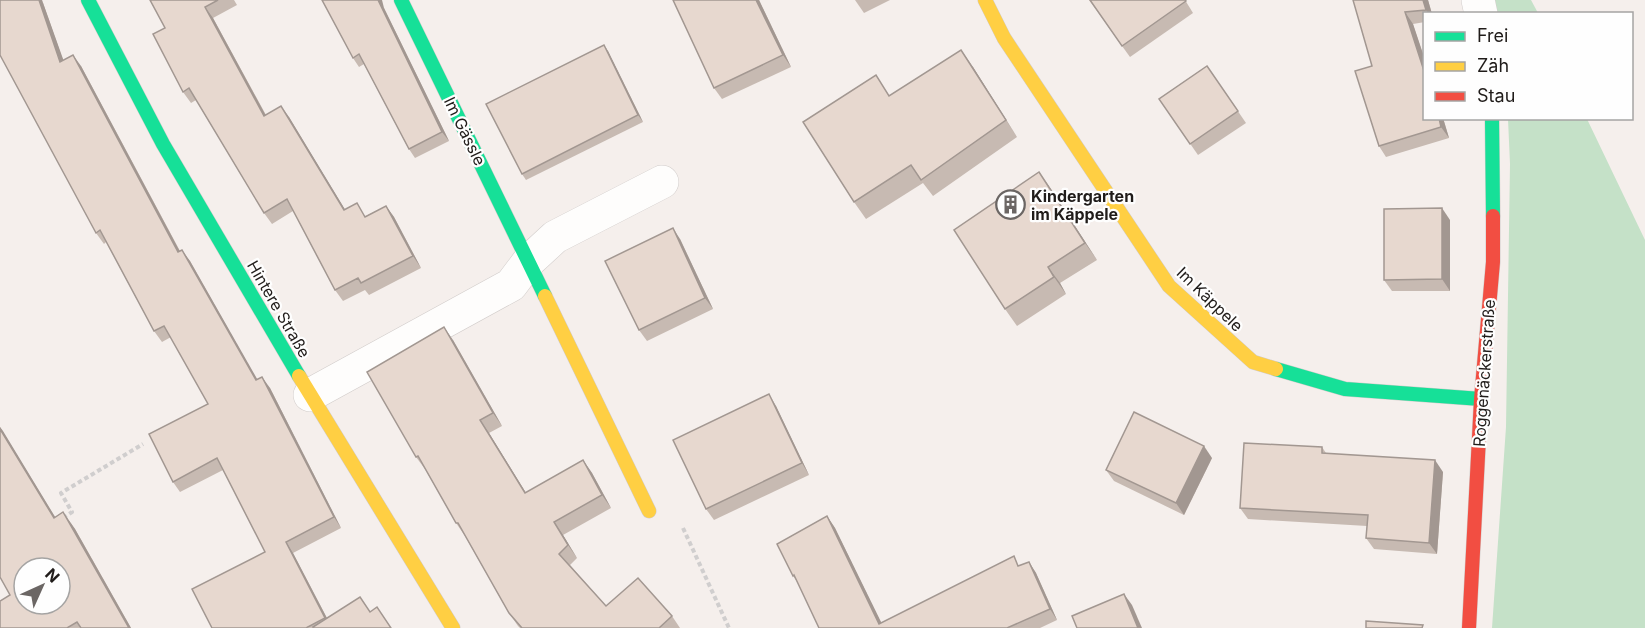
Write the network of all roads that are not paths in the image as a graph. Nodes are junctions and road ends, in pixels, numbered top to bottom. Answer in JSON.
{"nodes":[{"id":1,"x":88,"y":0,"type":"edge"},
{"id":2,"x":401,"y":0,"type":"edge"},
{"id":3,"x":985,"y":0,"type":"edge"},
{"id":4,"x":1492,"y":120,"type":"edge"},
{"id":5,"x":662,"y":182,"type":"dead end"},
{"id":6,"x":529,"y":261,"type":"junction"},
{"id":7,"x":310,"y":395,"type":"junction"},
{"id":8,"x":1481,"y":399,"type":"junction"},
{"id":9,"x":649,"y":511,"type":"road end"},
{"id":10,"x":453,"y":628,"type":"edge"},
{"id":11,"x":1469,"y":628,"type":"edge"}],
"edges":[{"from":1,"to":7,"type":"street","name":"Hintere Straße"},
{"from":2,"to":6,"type":"street","name":"Im Gässle"},
{"from":3,"to":8,"type":"street","name":"Im Käppele"},
{"from":4,"to":8,"type":"street","name":"Roggenäckerstraße"},
{"from":5,"to":6,"type":"street"},
{"from":6,"to":7,"type":"street"},
{"from":6,"to":9,"type":"street","name":"Im Gässle"},
{"from":7,"to":10,"type":"street","name":"Hintere Straße"},
{"from":8,"to":11,"type":"street","name":"Roggenäckerstraße"}]}
